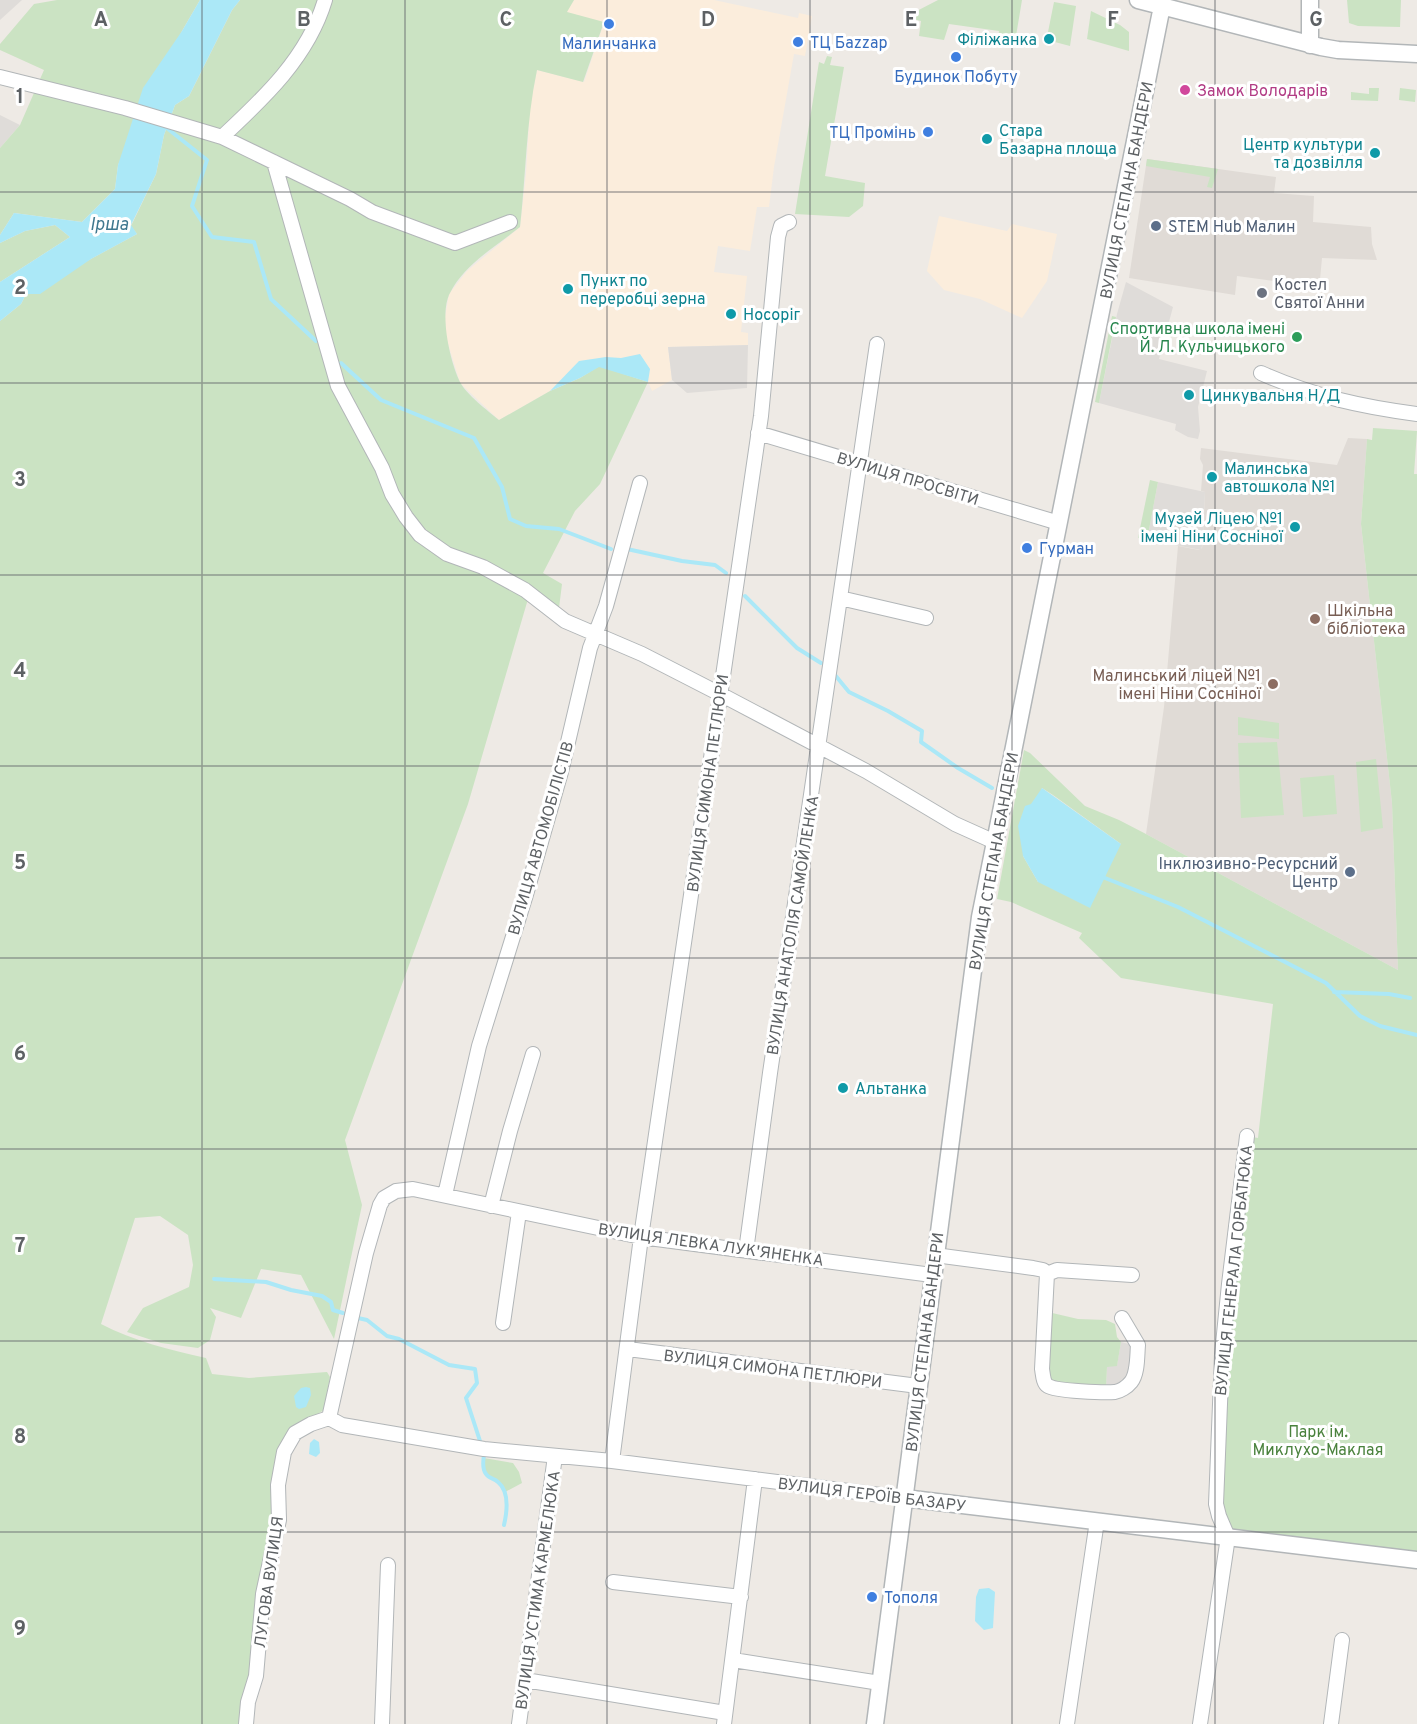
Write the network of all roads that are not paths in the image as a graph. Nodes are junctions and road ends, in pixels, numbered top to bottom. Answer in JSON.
{"nodes":[{"id":1,"x":326,"y":0,"type":"edge"},
{"id":2,"x":1138,"y":0,"type":"edge"},
{"id":3,"x":1310,"y":0,"type":"edge"},
{"id":4,"x":1162,"y":6,"type":"junction"},
{"id":5,"x":1197,"y":7,"type":"edge"},
{"id":6,"x":1310,"y":45,"type":"junction"},
{"id":7,"x":1417,"y":54,"type":"edge"},
{"id":8,"x":0,"y":77,"type":"edge"},
{"id":9,"x":222,"y":137,"type":"junction"},
{"id":10,"x":274,"y":162,"type":"junction"},
{"id":11,"x":510,"y":222,"type":"dead end"},
{"id":12,"x":789,"y":222,"type":"dead end"},
{"id":13,"x":877,"y":344,"type":"dead end"},
{"id":14,"x":1261,"y":373,"type":"dead end"},
{"id":15,"x":1417,"y":414,"type":"edge"},
{"id":16,"x":758,"y":433,"type":"junction"},
{"id":17,"x":859,"y":464,"type":"junction"},
{"id":18,"x":640,"y":483,"type":"dead end"},
{"id":19,"x":1059,"y":523,"type":"junction"},
{"id":20,"x":840,"y":598,"type":"junction"},
{"id":21,"x":926,"y":618,"type":"dead end"},
{"id":22,"x":596,"y":634,"type":"junction"},
{"id":23,"x":720,"y":694,"type":"junction"},
{"id":24,"x":819,"y":748,"type":"junction"},
{"id":25,"x":995,"y":842,"type":"junction"},
{"id":26,"x":533,"y":1054,"type":"dead end"},
{"id":27,"x":1247,"y":1136,"type":"dead end"},
{"id":28,"x":445,"y":1195,"type":"junction"},
{"id":29,"x":491,"y":1206,"type":"junction"},
{"id":30,"x":519,"y":1212,"type":"junction"},
{"id":31,"x":641,"y":1237,"type":"junction"},
{"id":32,"x":746,"y":1251,"type":"junction"},
{"id":33,"x":935,"y":1255,"type":"junction"},
{"id":34,"x":1047,"y":1274,"type":"junction"},
{"id":35,"x":932,"y":1275,"type":"junction"},
{"id":36,"x":1132,"y":1275,"type":"dead end"},
{"id":37,"x":1122,"y":1318,"type":"dead end"},
{"id":38,"x":503,"y":1323,"type":"dead end"},
{"id":39,"x":628,"y":1349,"type":"junction"},
{"id":40,"x":918,"y":1386,"type":"junction"},
{"id":41,"x":329,"y":1418,"type":"junction"},
{"id":42,"x":555,"y":1456,"type":"junction"},
{"id":43,"x":612,"y":1461,"type":"junction"},
{"id":44,"x":755,"y":1479,"type":"junction"},
{"id":45,"x":904,"y":1498,"type":"junction"},
{"id":46,"x":1097,"y":1521,"type":"junction"},
{"id":47,"x":1228,"y":1537,"type":"junction"},
{"id":48,"x":1417,"y":1560,"type":"edge"},
{"id":49,"x":388,"y":1565,"type":"dead end"},
{"id":50,"x":613,"y":1582,"type":"dead end"},
{"id":51,"x":741,"y":1597,"type":"junction"},
{"id":52,"x":1342,"y":1640,"type":"dead end"},
{"id":53,"x":733,"y":1660,"type":"junction"},
{"id":54,"x":525,"y":1680,"type":"junction"},
{"id":55,"x":880,"y":1683,"type":"junction"},
{"id":56,"x":724,"y":1719,"type":"edge"},
{"id":57,"x":246,"y":1724,"type":"edge"},
{"id":58,"x":382,"y":1724,"type":"edge"},
{"id":59,"x":519,"y":1724,"type":"edge"},
{"id":60,"x":875,"y":1724,"type":"edge"},
{"id":61,"x":1066,"y":1724,"type":"edge"},
{"id":62,"x":1200,"y":1724,"type":"edge"},
{"id":63,"x":1331,"y":1724,"type":"edge"}],
"edges":[{"from":1,"to":9,"type":"street"},
{"from":2,"to":4,"type":"street"},
{"from":3,"to":6,"type":"street"},
{"from":4,"to":5,"type":"street"},
{"from":4,"to":19,"type":"street","name":"ВУЛИЦЯ СТЕПАНА БАНДЕРИ"},
{"from":5,"to":6,"type":"street"},
{"from":6,"to":7,"type":"street"},
{"from":8,"to":9,"type":"street"},
{"from":9,"to":10,"type":"street"},
{"from":10,"to":11,"type":"street"},
{"from":10,"to":22,"type":"street"},
{"from":12,"to":16,"type":"street","name":"ВУЛИЦЯ СИМОНА ПЕТЛЮРИ"},
{"from":13,"to":17,"type":"street","name":"ВУЛИЦЯ АНАТОЛІЯ САМОЙЛЕНКА"},
{"from":14,"to":15,"type":"street"},
{"from":16,"to":17,"type":"street","name":"ВУЛИЦЯ ПРОСВІТИ"},
{"from":16,"to":23,"type":"street","name":"ВУЛИЦЯ СИМОНА ПЕТЛЮРИ"},
{"from":17,"to":19,"type":"street","name":"ВУЛИЦЯ ПРОСВІТИ"},
{"from":17,"to":20,"type":"street","name":"ВУЛИЦЯ АНАТОЛІЯ САМОЙЛЕНКА"},
{"from":18,"to":22,"type":"street","name":"ВУЛИЦЯ АВТОМОБІЛІСТІВ"},
{"from":19,"to":25,"type":"street","name":"ВУЛИЦЯ СТЕПАНА БАНДЕРИ"},
{"from":20,"to":21,"type":"street"},
{"from":20,"to":24,"type":"street","name":"ВУЛИЦЯ АНАТОЛІЯ САМОЙЛЕНКА"},
{"from":22,"to":23,"type":"street"},
{"from":22,"to":28,"type":"street","name":"ВУЛИЦЯ АВТОМОБІЛІСТІВ"},
{"from":23,"to":24,"type":"street"},
{"from":23,"to":31,"type":"street","name":"ВУЛИЦЯ СИМОНА ПЕТЛЮРИ"},
{"from":24,"to":25,"type":"street"},
{"from":24,"to":32,"type":"street","name":"ВУЛИЦЯ АНАТОЛІЯ САМОЙЛЕНКА"},
{"from":25,"to":33,"type":"street","name":"ВУЛИЦЯ СТЕПАНА БАНДЕРИ"},
{"from":26,"to":29,"type":"street"},
{"from":27,"to":47,"type":"street","name":"ВУЛИЦЯ ГЕНЕРАЛА ГОРБАТЮКА"},
{"from":28,"to":29,"type":"street","name":"ВУЛИЦЯ ЛЕВКА ЛУК'ЯНЕНКА"},
{"from":28,"to":41,"type":"street","name":"ВУЛИЦЯ ЛЕВКА ЛУК'ЯНЕНКА"},
{"from":29,"to":30,"type":"street","name":"ВУЛИЦЯ ЛЕВКА ЛУК'ЯНЕНКА"},
{"from":30,"to":31,"type":"street","name":"ВУЛИЦЯ ЛЕВКА ЛУК'ЯНЕНКА"},
{"from":30,"to":38,"type":"street"},
{"from":31,"to":32,"type":"street","name":"ВУЛИЦЯ ЛЕВКА ЛУК'ЯНЕНКА"},
{"from":31,"to":39,"type":"street","name":"ВУЛИЦЯ СИМОНА ПЕТЛЮРИ"},
{"from":32,"to":35,"type":"street","name":"ВУЛИЦЯ ЛЕВКА ЛУК'ЯНЕНКА"},
{"from":33,"to":34,"type":"street"},
{"from":33,"to":35,"type":"street","name":"ВУЛИЦЯ СТЕПАНА БАНДЕРИ"},
{"from":34,"to":36,"type":"street"},
{"from":34,"to":37,"type":"street"},
{"from":35,"to":40,"type":"street","name":"ВУЛИЦЯ СТЕПАНА БАНДЕРИ"},
{"from":39,"to":40,"type":"street","name":"ВУЛИЦЯ СИМОНА ПЕТЛЮРИ"},
{"from":39,"to":43,"type":"street","name":"ВУЛИЦЯ СИМОНА ПЕТЛЮРИ"},
{"from":40,"to":45,"type":"street","name":"ВУЛИЦЯ СТЕПАНА БАНДЕРИ"},
{"from":41,"to":42,"type":"street","name":"ВУЛИЦЯ ГЕРОЇВ БАЗАРУ"},
{"from":41,"to":57,"type":"street","name":"ЛУГОВА ВУЛИЦЯ"},
{"from":42,"to":43,"type":"street","name":"ВУЛИЦЯ ГЕРОЇВ БАЗАРУ"},
{"from":42,"to":54,"type":"street","name":"ВУЛИЦЯ УСТИМА КАРМЕЛЮКА"},
{"from":43,"to":44,"type":"street","name":"ВУЛИЦЯ ГЕРОЇВ БАЗАРУ"},
{"from":44,"to":45,"type":"street","name":"ВУЛИЦЯ ГЕРОЇВ БАЗАРУ"},
{"from":44,"to":51,"type":"street"},
{"from":45,"to":46,"type":"street","name":"ВУЛИЦЯ ГЕРОЇВ БАЗАРУ"},
{"from":45,"to":55,"type":"street","name":"ВУЛИЦЯ СТЕПАНА БАНДЕРИ"},
{"from":46,"to":47,"type":"street","name":"ВУЛИЦЯ ГЕРОЇВ БАЗАРУ"},
{"from":46,"to":61,"type":"street"},
{"from":47,"to":48,"type":"street","name":"ВУЛИЦЯ ГЕРОЇВ БАЗАРУ"},
{"from":47,"to":62,"type":"street","name":"ВУЛИЦЯ ГЕНЕРАЛА ГОРБАТЮКА"},
{"from":49,"to":58,"type":"street"},
{"from":50,"to":51,"type":"street"},
{"from":51,"to":53,"type":"street"},
{"from":52,"to":63,"type":"street"},
{"from":53,"to":55,"type":"street"},
{"from":53,"to":56,"type":"street"},
{"from":54,"to":56,"type":"street"},
{"from":54,"to":59,"type":"street","name":"ВУЛИЦЯ УСТИМА КАРМЕЛЮКА"},
{"from":55,"to":60,"type":"street","name":"ВУЛИЦЯ СТЕПАНА БАНДЕРИ"}]}
